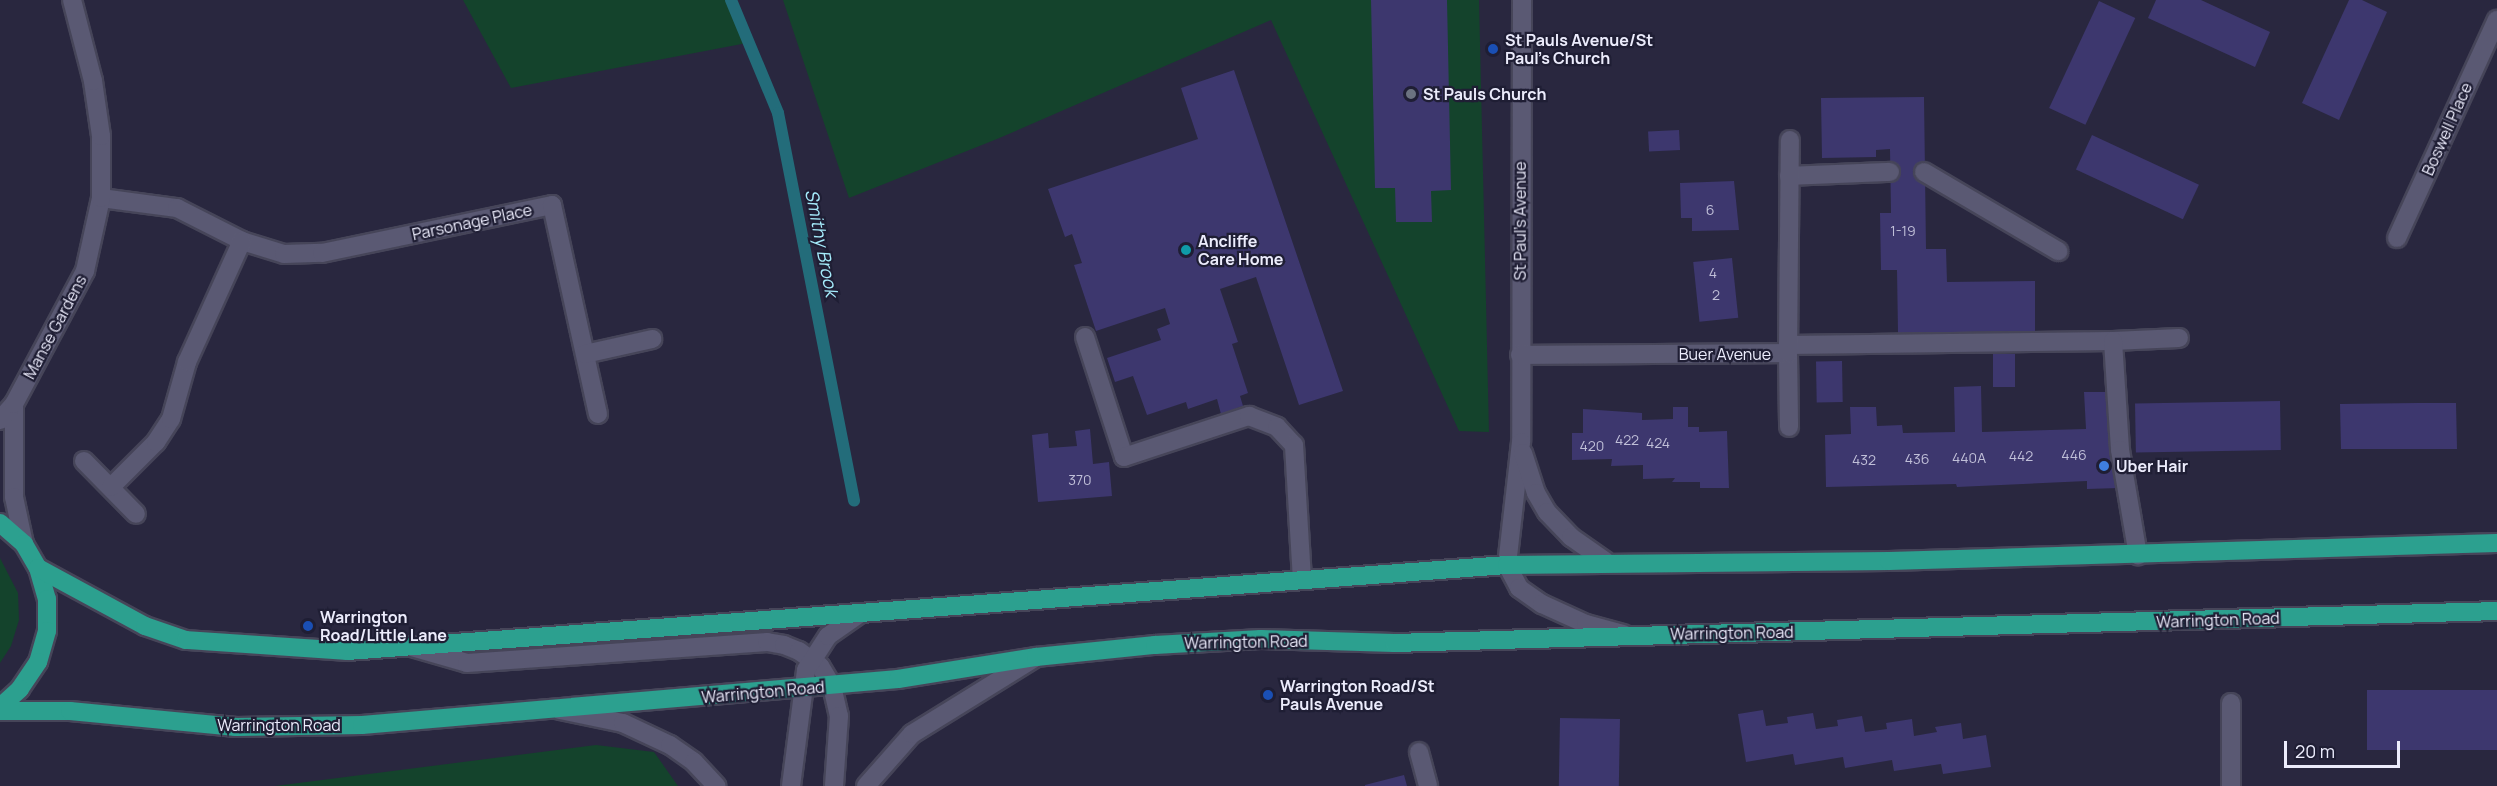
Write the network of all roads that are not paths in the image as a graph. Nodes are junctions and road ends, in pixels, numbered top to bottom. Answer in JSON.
{"nodes":[{"id":1,"x":72,"y":0,"type":"edge"},
{"id":2,"x":1522,"y":0,"type":"edge"},
{"id":3,"x":2497,"y":20,"type":"edge"},
{"id":4,"x":1790,"y":140,"type":"dead end"},
{"id":5,"x":1890,"y":172,"type":"dead end"},
{"id":6,"x":1924,"y":172,"type":"dead end"},
{"id":7,"x":1789,"y":176,"type":"junction"},
{"id":8,"x":101,"y":198,"type":"junction"},
{"id":9,"x":2397,"y":238,"type":"dead end"},
{"id":10,"x":242,"y":241,"type":"junction"},
{"id":11,"x":2058,"y":251,"type":"dead end"},
{"id":12,"x":1084,"y":338,"type":"dead end"},
{"id":13,"x":2180,"y":338,"type":"dead end"},
{"id":14,"x":652,"y":339,"type":"dead end"},
{"id":15,"x":2113,"y":340,"type":"junction"},
{"id":16,"x":1788,"y":349,"type":"junction"},
{"id":17,"x":585,"y":354,"type":"junction"},
{"id":18,"x":1520,"y":355,"type":"junction"},
{"id":19,"x":14,"y":404,"type":"junction"},
{"id":20,"x":598,"y":414,"type":"dead end"},
{"id":21,"x":0,"y":420,"type":"edge"},
{"id":22,"x":1789,"y":427,"type":"dead end"},
{"id":23,"x":1521,"y":442,"type":"junction"},
{"id":24,"x":84,"y":461,"type":"dead end"},
{"id":25,"x":111,"y":488,"type":"junction"},
{"id":26,"x":136,"y":514,"type":"dead end"},
{"id":27,"x":0,"y":523,"type":"edge"},
{"id":28,"x":2497,"y":543,"type":"edge"},
{"id":29,"x":24,"y":544,"type":"junction"},
{"id":30,"x":2138,"y":555,"type":"junction"},
{"id":31,"x":1605,"y":561,"type":"junction"},
{"id":32,"x":1507,"y":565,"type":"junction"},
{"id":33,"x":38,"y":568,"type":"junction"},
{"id":34,"x":1302,"y":579,"type":"junction"},
{"id":35,"x":2497,"y":611,"type":"edge"},
{"id":36,"x":859,"y":614,"type":"junction"},
{"id":37,"x":1629,"y":635,"type":"junction"},
{"id":38,"x":410,"y":646,"type":"junction"},
{"id":39,"x":1036,"y":657,"type":"junction"},
{"id":40,"x":812,"y":659,"type":"junction"},
{"id":41,"x":832,"y":686,"type":"junction"},
{"id":42,"x":801,"y":688,"type":"junction"},
{"id":43,"x":2231,"y":703,"type":"dead end"},
{"id":44,"x":0,"y":709,"type":"edge"},
{"id":45,"x":559,"y":710,"type":"junction"},
{"id":46,"x":1419,"y":752,"type":"dead end"},
{"id":47,"x":716,"y":786,"type":"edge"},
{"id":48,"x":791,"y":786,"type":"edge"},
{"id":49,"x":834,"y":786,"type":"edge"},
{"id":50,"x":866,"y":786,"type":"edge"},
{"id":51,"x":1428,"y":786,"type":"edge"},
{"id":52,"x":2231,"y":786,"type":"edge"}],
"edges":[{"from":1,"to":8,"type":"street","name":"Manse Gardens"},
{"from":2,"to":18,"type":"street","name":"St Paul's Avenue"},
{"from":3,"to":9,"type":"street","name":"Boswell Place"},
{"from":4,"to":7,"type":"street","name":"Buer Avenue"},
{"from":5,"to":7,"type":"street"},
{"from":6,"to":11,"type":"street"},
{"from":7,"to":16,"type":"street","name":"Buer Avenue"},
{"from":8,"to":10,"type":"street","name":"Parsonage Place"},
{"from":8,"to":19,"type":"street","name":"Manse Gardens"},
{"from":10,"to":17,"type":"street","name":"Parsonage Place"},
{"from":10,"to":25,"type":"street"},
{"from":12,"to":34,"type":"street"},
{"from":13,"to":15,"type":"street"},
{"from":14,"to":17,"type":"street"},
{"from":15,"to":16,"type":"street"},
{"from":15,"to":30,"type":"street"},
{"from":16,"to":18,"type":"street","name":"Buer Avenue"},
{"from":16,"to":22,"type":"street"},
{"from":17,"to":20,"type":"street","name":"Parsonage Place"},
{"from":18,"to":23,"type":"street","name":"St Paul's Avenue"},
{"from":19,"to":21,"type":"street","name":"Manse Gardens"},
{"from":19,"to":29,"type":"street","name":"Manse Gardens"},
{"from":23,"to":31,"type":"street","name":"St Paul's Avenue"},
{"from":23,"to":32,"type":"street","name":"St Paul's Avenue"},
{"from":24,"to":25,"type":"street"},
{"from":25,"to":26,"type":"street"},
{"from":27,"to":29,"type":"highway"},
{"from":28,"to":30,"type":"highway"},
{"from":29,"to":33,"type":"highway"},
{"from":30,"to":31,"type":"highway"},
{"from":31,"to":32,"type":"highway"},
{"from":32,"to":34,"type":"highway"},
{"from":32,"to":37,"type":"street"},
{"from":33,"to":38,"type":"highway"},
{"from":33,"to":44,"type":"highway"},
{"from":34,"to":36,"type":"highway"},
{"from":35,"to":37,"type":"highway","name":"Warrington Road"},
{"from":36,"to":38,"type":"highway"},
{"from":36,"to":40,"type":"street"},
{"from":37,"to":39,"type":"highway","name":"Warrington Road"},
{"from":38,"to":40,"type":"street"},
{"from":39,"to":41,"type":"highway","name":"Warrington Road"},
{"from":39,"to":50,"type":"street"},
{"from":40,"to":41,"type":"street"},
{"from":40,"to":42,"type":"street"},
{"from":41,"to":42,"type":"highway","name":"Warrington Road"},
{"from":41,"to":49,"type":"street"},
{"from":42,"to":45,"type":"highway","name":"Warrington Road"},
{"from":42,"to":48,"type":"street"},
{"from":43,"to":52,"type":"street"},
{"from":44,"to":45,"type":"highway","name":"Warrington Road"},
{"from":45,"to":47,"type":"street"},
{"from":46,"to":51,"type":"street"}]}
